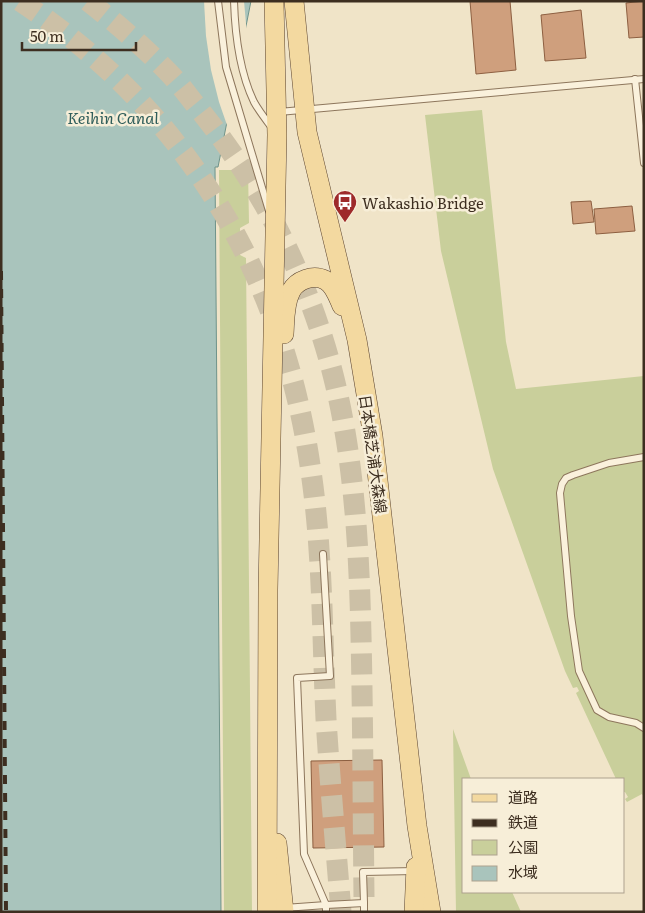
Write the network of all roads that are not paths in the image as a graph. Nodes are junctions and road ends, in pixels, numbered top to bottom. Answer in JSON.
{"nodes":[{"id":1,"x":218,"y":1,"type":"edge"},
{"id":2,"x":234,"y":1,"type":"edge"},
{"id":3,"x":294,"y":4,"type":"edge"},
{"id":4,"x":274,"y":5,"type":"edge"},
{"id":5,"x":635,"y":79,"type":"junction"},
{"id":6,"x":644,"y":79,"type":"edge"},
{"id":7,"x":305,"y":110,"type":"junction"},
{"id":8,"x":276,"y":112,"type":"junction"},
{"id":9,"x":277,"y":135,"type":"junction"},
{"id":10,"x":644,"y":163,"type":"edge"},
{"id":11,"x":275,"y":234,"type":"junction"},
{"id":12,"x":357,"y":340,"type":"junction"},
{"id":13,"x":270,"y":455,"type":"junction"},
{"id":14,"x":644,"y":457,"type":"edge"},
{"id":15,"x":323,"y":554,"type":"dead end"},
{"id":16,"x":644,"y":728,"type":"edge"},
{"id":17,"x":417,"y":826,"type":"junction"},
{"id":18,"x":416,"y":871,"type":"junction"},
{"id":19,"x":364,"y":903,"type":"junction"},
{"id":20,"x":326,"y":908,"type":"edge"},
{"id":21,"x":278,"y":910,"type":"edge"},
{"id":22,"x":364,"y":912,"type":"edge"},
{"id":23,"x":414,"y":912,"type":"edge"},
{"id":24,"x":431,"y":912,"type":"edge"}],
"edges":[{"from":1,"to":11,"type":"lane"},
{"from":2,"to":9,"type":"lane"},
{"from":3,"to":7,"type":"main road","name":"日本橋芝浦大森線"},
{"from":4,"to":8,"type":"main road"},
{"from":5,"to":6,"type":"lane"},
{"from":5,"to":7,"type":"lane"},
{"from":5,"to":10,"type":"lane"},
{"from":7,"to":8,"type":"lane"},
{"from":7,"to":12,"type":"main road","name":"日本橋芝浦大森線"},
{"from":8,"to":9,"type":"main road"},
{"from":9,"to":11,"type":"main road"},
{"from":11,"to":13,"type":"main road"},
{"from":12,"to":13,"type":"main road"},
{"from":12,"to":17,"type":"main road","name":"日本橋芝浦大森線"},
{"from":13,"to":21,"type":"main road"},
{"from":14,"to":16,"type":"lane"},
{"from":15,"to":20,"type":"lane"},
{"from":17,"to":18,"type":"main road"},
{"from":17,"to":24,"type":"main road","name":"日本橋芝浦大森線"},
{"from":18,"to":19,"type":"lane"},
{"from":18,"to":23,"type":"main road"},
{"from":19,"to":20,"type":"lane"},
{"from":19,"to":22,"type":"lane"},
{"from":20,"to":21,"type":"lane"}]}
